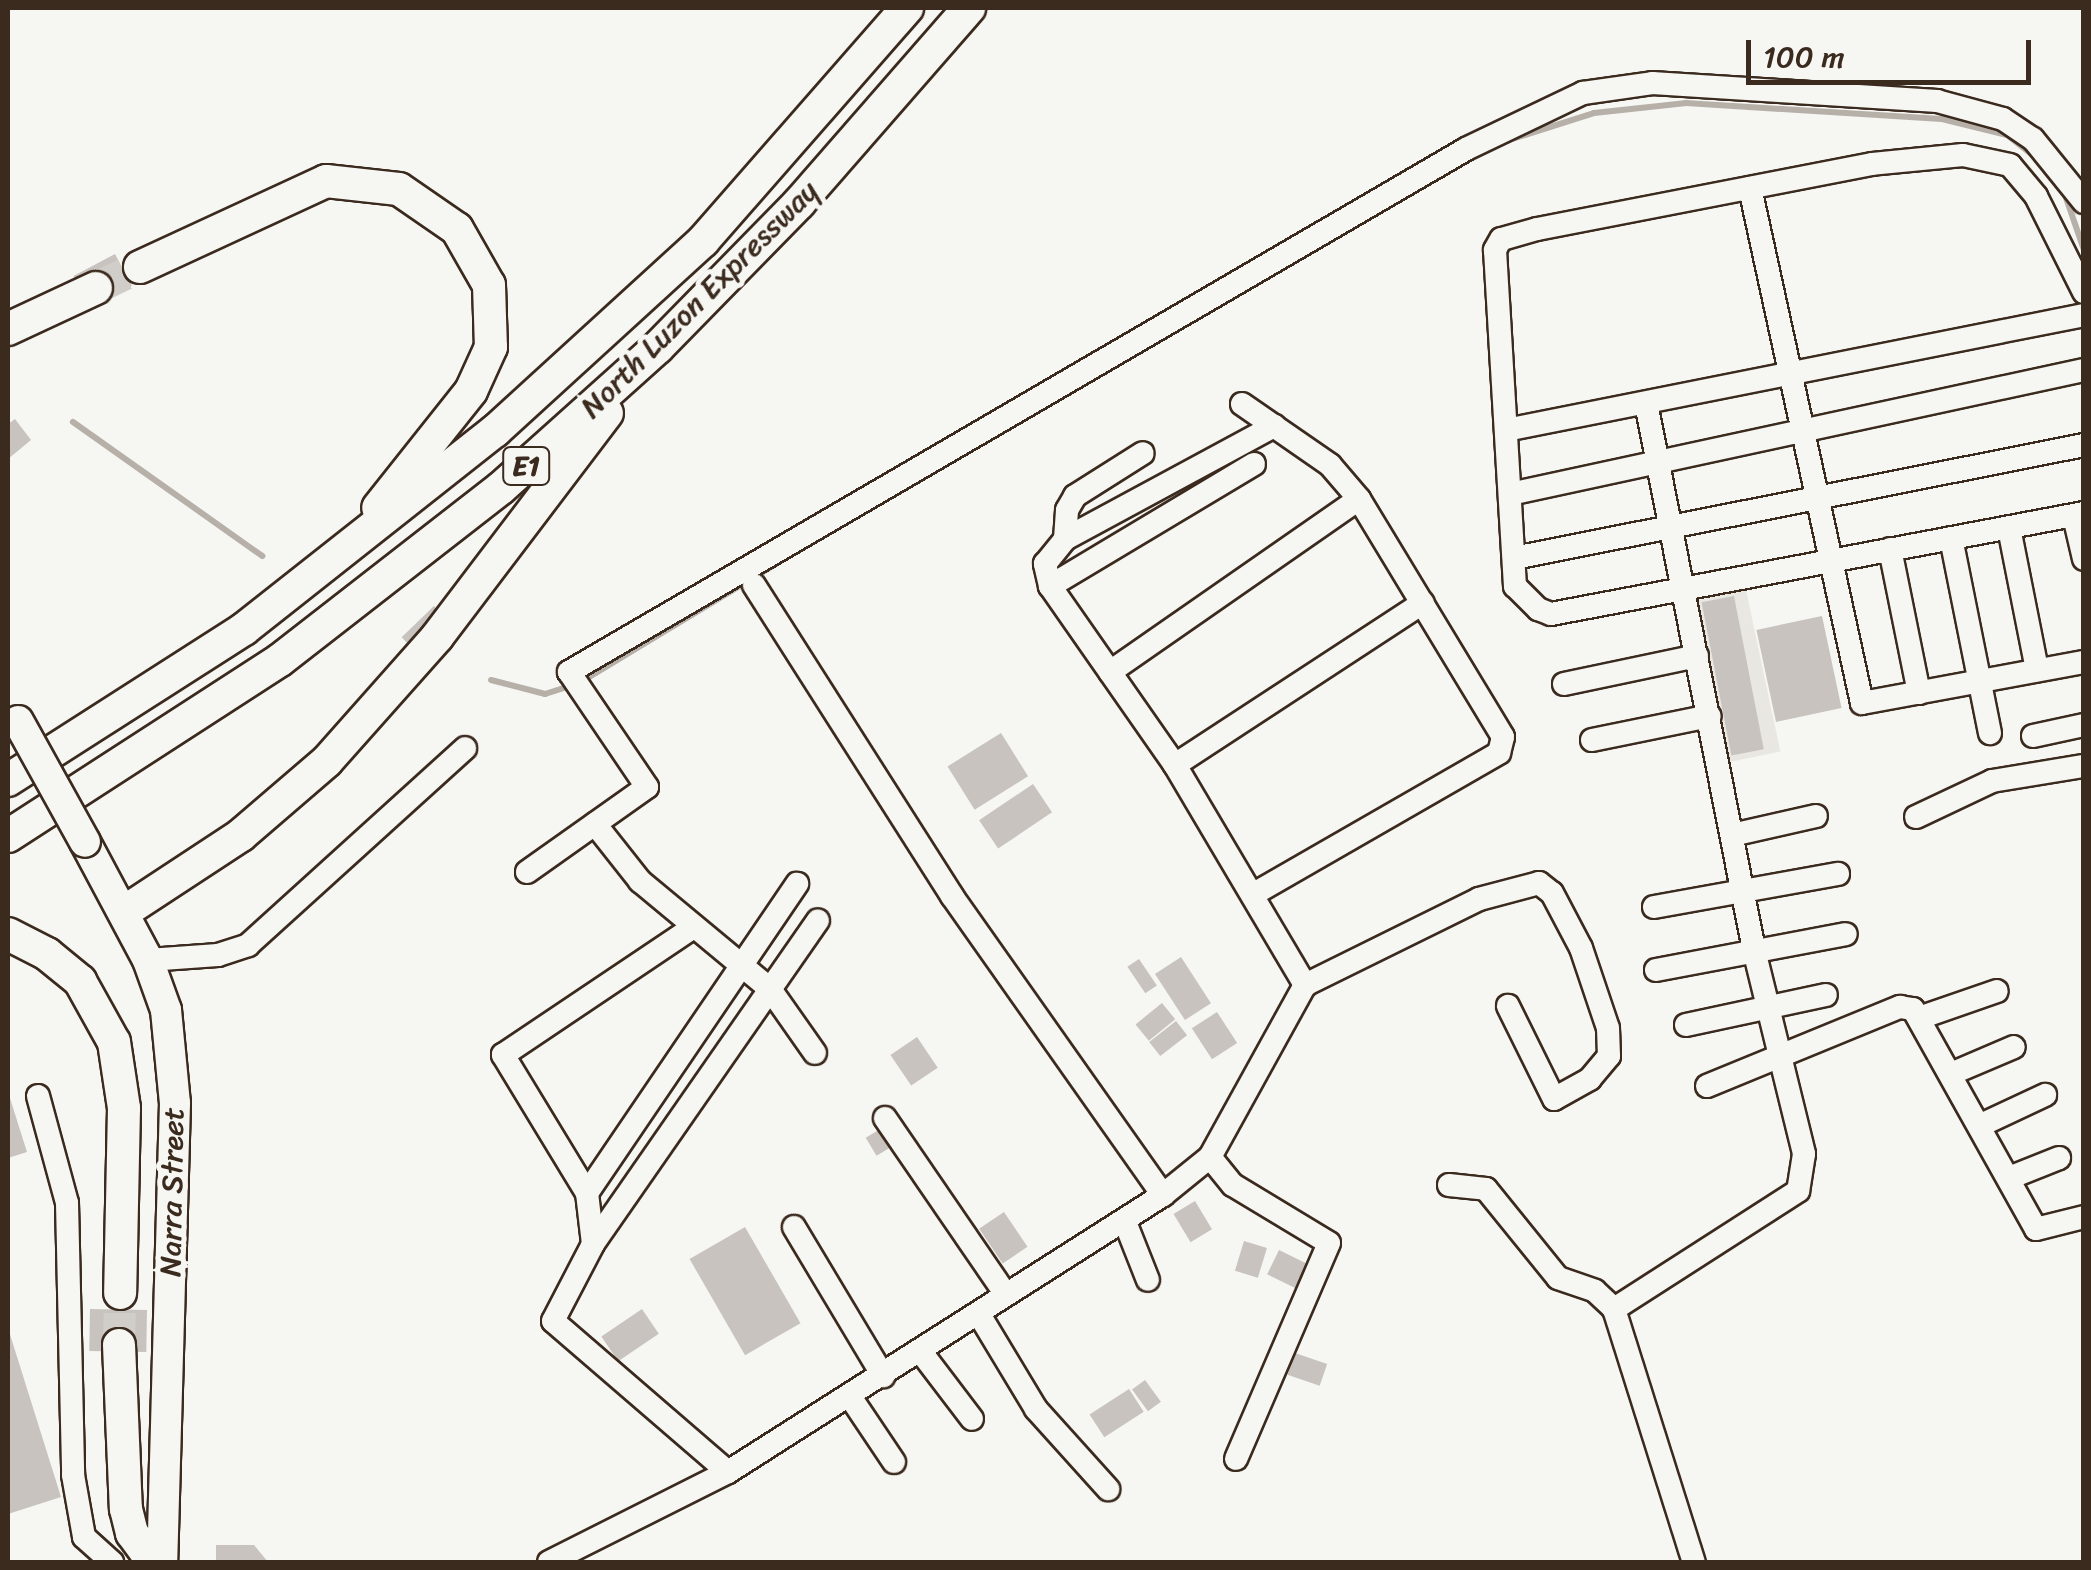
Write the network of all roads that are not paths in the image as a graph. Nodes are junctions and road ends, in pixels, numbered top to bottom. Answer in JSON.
{"nodes":[{"id":1,"x":908,"y":8,"type":"edge"},
{"id":2,"x":969,"y":8,"type":"edge"},
{"id":3,"x":1750,"y":188,"type":"junction"},
{"id":4,"x":2084,"y":202,"type":"edge"},
{"id":5,"x":140,"y":267,"type":"tunnel mouth"},
{"id":6,"x":96,"y":288,"type":"tunnel mouth"},
{"id":7,"x":2084,"y":292,"type":"edge"},
{"id":8,"x":2084,"y":315,"type":"edge"},
{"id":9,"x":8,"y":329,"type":"edge"},
{"id":10,"x":658,"y":347,"type":"junction"},
{"id":11,"x":1794,"y":369,"type":"junction"},
{"id":12,"x":2084,"y":370,"type":"edge"},
{"id":13,"x":1646,"y":403,"type":"junction"},
{"id":14,"x":1242,"y":404,"type":"dead end"},
{"id":15,"x":1274,"y":426,"type":"junction"},
{"id":16,"x":1506,"y":430,"type":"junction"},
{"id":17,"x":1806,"y":434,"type":"junction"},
{"id":18,"x":2084,"y":445,"type":"edge"},
{"id":19,"x":1143,"y":453,"type":"dead end"},
{"id":20,"x":1254,"y":464,"type":"dead end"},
{"id":21,"x":1658,"y":465,"type":"junction"},
{"id":22,"x":1510,"y":494,"type":"junction"},
{"id":23,"x":1818,"y":495,"type":"junction"},
{"id":24,"x":1359,"y":500,"type":"junction"},
{"id":25,"x":2079,"y":514,"type":"edge"},
{"id":26,"x":1670,"y":525,"type":"junction"},
{"id":27,"x":2009,"y":528,"type":"junction"},
{"id":28,"x":1951,"y":538,"type":"junction"},
{"id":29,"x":1065,"y":539,"type":"junction"},
{"id":30,"x":1890,"y":549,"type":"junction"},
{"id":31,"x":1514,"y":558,"type":"junction"},
{"id":32,"x":2084,"y":559,"type":"edge"},
{"id":33,"x":1830,"y":560,"type":"junction"},
{"id":34,"x":325,"y":567,"type":"junction"},
{"id":35,"x":754,"y":585,"type":"dead end"},
{"id":36,"x":1050,"y":586,"type":"junction"},
{"id":37,"x":1682,"y":590,"type":"junction"},
{"id":38,"x":1423,"y":603,"type":"junction"},
{"id":39,"x":1697,"y":656,"type":"junction"},
{"id":40,"x":2084,"y":662,"type":"edge"},
{"id":41,"x":2037,"y":670,"type":"junction"},
{"id":42,"x":1110,"y":672,"type":"junction"},
{"id":43,"x":1981,"y":681,"type":"junction"},
{"id":44,"x":1564,"y":684,"type":"dead end"},
{"id":45,"x":1918,"y":693,"type":"junction"},
{"id":46,"x":13,"y":712,"type":"edge"},
{"id":47,"x":1710,"y":716,"type":"junction"},
{"id":48,"x":2084,"y":726,"type":"edge"},
{"id":49,"x":1990,"y":733,"type":"dead end"},
{"id":50,"x":2033,"y":736,"type":"dead end"},
{"id":51,"x":1592,"y":740,"type":"dead end"},
{"id":52,"x":464,"y":748,"type":"dead end"},
{"id":53,"x":1175,"y":765,"type":"junction"},
{"id":54,"x":2084,"y":766,"type":"edge"},
{"id":55,"x":8,"y":780,"type":"edge"},
{"id":56,"x":1816,"y":816,"type":"dead end"},
{"id":57,"x":1916,"y":817,"type":"dead end"},
{"id":58,"x":595,"y":824,"type":"junction"},
{"id":59,"x":1732,"y":835,"type":"junction"},
{"id":60,"x":8,"y":836,"type":"edge"},
{"id":61,"x":527,"y":872,"type":"dead end"},
{"id":62,"x":1838,"y":874,"type":"dead end"},
{"id":63,"x":797,"y":884,"type":"dead end"},
{"id":64,"x":1742,"y":892,"type":"junction"},
{"id":65,"x":1254,"y":894,"type":"junction"},
{"id":66,"x":1654,"y":907,"type":"dead end"},
{"id":67,"x":124,"y":912,"type":"junction"},
{"id":68,"x":818,"y":920,"type":"dead end"},
{"id":69,"x":692,"y":928,"type":"junction"},
{"id":70,"x":8,"y":934,"type":"edge"},
{"id":71,"x":1846,"y":934,"type":"dead end"},
{"id":72,"x":1754,"y":950,"type":"junction"},
{"id":73,"x":148,"y":960,"type":"junction"},
{"id":74,"x":736,"y":966,"type":"junction"},
{"id":75,"x":1656,"y":970,"type":"dead end"},
{"id":76,"x":1306,"y":985,"type":"junction"},
{"id":77,"x":770,"y":989,"type":"junction"},
{"id":78,"x":1997,"y":991,"type":"dead end"},
{"id":79,"x":1826,"y":996,"type":"dead end"},
{"id":80,"x":1508,"y":1006,"type":"dead end"},
{"id":81,"x":1768,"y":1007,"type":"junction"},
{"id":82,"x":1922,"y":1017,"type":"junction"},
{"id":83,"x":1686,"y":1025,"type":"dead end"},
{"id":84,"x":2014,"y":1046,"type":"dead end"},
{"id":85,"x":815,"y":1053,"type":"dead end"},
{"id":86,"x":1779,"y":1058,"type":"junction"},
{"id":87,"x":1953,"y":1073,"type":"junction"},
{"id":88,"x":1707,"y":1086,"type":"dead end"},
{"id":89,"x":2046,"y":1095,"type":"dead end"},
{"id":90,"x":38,"y":1096,"type":"dead end"},
{"id":91,"x":885,"y":1118,"type":"dead end"},
{"id":92,"x":1981,"y":1125,"type":"junction"},
{"id":93,"x":1210,"y":1157,"type":"junction"},
{"id":94,"x":2059,"y":1158,"type":"dead end"},
{"id":95,"x":2009,"y":1178,"type":"junction"},
{"id":96,"x":1449,"y":1185,"type":"dead end"},
{"id":97,"x":588,"y":1193,"type":"junction"},
{"id":98,"x":1164,"y":1195,"type":"junction"},
{"id":99,"x":2084,"y":1217,"type":"edge"},
{"id":100,"x":1125,"y":1222,"type":"junction"},
{"id":101,"x":794,"y":1227,"type":"dead end"},
{"id":102,"x":592,"y":1244,"type":"junction"},
{"id":103,"x":1148,"y":1280,"type":"dead end"},
{"id":104,"x":120,"y":1293,"type":"tunnel mouth"},
{"id":105,"x":1006,"y":1295,"type":"junction"},
{"id":106,"x":1614,"y":1309,"type":"junction"},
{"id":107,"x":980,"y":1316,"type":"junction"},
{"id":108,"x":119,"y":1345,"type":"tunnel mouth"},
{"id":109,"x":922,"y":1352,"type":"junction"},
{"id":110,"x":883,"y":1376,"type":"junction"},
{"id":111,"x":850,"y":1398,"type":"junction"},
{"id":112,"x":972,"y":1419,"type":"dead end"},
{"id":113,"x":1236,"y":1459,"type":"dead end"},
{"id":114,"x":894,"y":1462,"type":"dead end"},
{"id":115,"x":728,"y":1472,"type":"junction"},
{"id":116,"x":1108,"y":1489,"type":"dead end"},
{"id":117,"x":112,"y":1562,"type":"edge"},
{"id":118,"x":152,"y":1562,"type":"edge"},
{"id":119,"x":162,"y":1562,"type":"edge"},
{"id":120,"x":549,"y":1562,"type":"edge"},
{"id":121,"x":1694,"y":1562,"type":"edge"}],
"edges":[{"from":1,"to":34,"type":"highway","name":"North Luzon Expressway","number":"E1"},
{"from":2,"to":10,"type":"highway","name":"North Luzon Expressway","number":"E1"},
{"from":3,"to":7,"type":"street"},
{"from":3,"to":11,"type":"street"},
{"from":3,"to":16,"type":"street"},
{"from":4,"to":58,"type":"street"},
{"from":5,"to":34,"type":"highway"},
{"from":6,"to":9,"type":"highway"},
{"from":8,"to":11,"type":"street"},
{"from":10,"to":60,"type":"highway","name":"North Luzon Expressway","number":"E1"},
{"from":10,"to":67,"type":"highway"},
{"from":11,"to":13,"type":"street"},
{"from":11,"to":17,"type":"street"},
{"from":12,"to":17,"type":"street"},
{"from":13,"to":16,"type":"street"},
{"from":13,"to":21,"type":"street"},
{"from":14,"to":15,"type":"street"},
{"from":15,"to":24,"type":"street"},
{"from":15,"to":29,"type":"street"},
{"from":16,"to":22,"type":"street"},
{"from":17,"to":21,"type":"street"},
{"from":17,"to":23,"type":"street"},
{"from":18,"to":23,"type":"street"},
{"from":19,"to":29,"type":"street"},
{"from":20,"to":36,"type":"street"},
{"from":21,"to":22,"type":"street"},
{"from":21,"to":26,"type":"street"},
{"from":22,"to":31,"type":"street"},
{"from":23,"to":26,"type":"street"},
{"from":23,"to":33,"type":"street"},
{"from":24,"to":38,"type":"street"},
{"from":24,"to":42,"type":"street"},
{"from":25,"to":27,"type":"street"},
{"from":25,"to":32,"type":"street"},
{"from":26,"to":31,"type":"street"},
{"from":26,"to":37,"type":"street"},
{"from":27,"to":28,"type":"street"},
{"from":27,"to":41,"type":"street"},
{"from":28,"to":30,"type":"street"},
{"from":28,"to":43,"type":"street"},
{"from":29,"to":36,"type":"street"},
{"from":30,"to":33,"type":"street"},
{"from":30,"to":45,"type":"street"},
{"from":31,"to":37,"type":"street"},
{"from":33,"to":37,"type":"street"},
{"from":33,"to":45,"type":"street"},
{"from":34,"to":55,"type":"highway","name":"North Luzon Expressway","number":"E1"},
{"from":35,"to":98,"type":"street"},
{"from":36,"to":42,"type":"street"},
{"from":37,"to":39,"type":"street"},
{"from":38,"to":53,"type":"street"},
{"from":38,"to":65,"type":"street"},
{"from":39,"to":44,"type":"street"},
{"from":39,"to":47,"type":"street"},
{"from":40,"to":41,"type":"street"},
{"from":41,"to":43,"type":"street"},
{"from":42,"to":53,"type":"street"},
{"from":43,"to":45,"type":"street"},
{"from":43,"to":49,"type":"street"},
{"from":46,"to":67,"type":"main road","name":"Narra Street","bridge":true},
{"from":47,"to":51,"type":"street"},
{"from":47,"to":59,"type":"street"},
{"from":48,"to":50,"type":"street"},
{"from":52,"to":73,"type":"street"},
{"from":53,"to":65,"type":"street"},
{"from":54,"to":57,"type":"street"},
{"from":56,"to":59,"type":"street"},
{"from":58,"to":61,"type":"street"},
{"from":58,"to":69,"type":"street"},
{"from":59,"to":64,"type":"street"},
{"from":62,"to":64,"type":"street"},
{"from":63,"to":74,"type":"street"},
{"from":64,"to":66,"type":"street"},
{"from":64,"to":72,"type":"street"},
{"from":65,"to":76,"type":"street"},
{"from":67,"to":73,"type":"main road","name":"Narra Street"},
{"from":68,"to":77,"type":"street"},
{"from":69,"to":74,"type":"street"},
{"from":69,"to":97,"type":"street"},
{"from":70,"to":104,"type":"highway"},
{"from":71,"to":72,"type":"street"},
{"from":72,"to":75,"type":"street"},
{"from":72,"to":81,"type":"street"},
{"from":73,"to":119,"type":"main road","name":"Narra Street"},
{"from":74,"to":77,"type":"street"},
{"from":74,"to":97,"type":"street"},
{"from":76,"to":80,"type":"street"},
{"from":76,"to":93,"type":"street"},
{"from":77,"to":85,"type":"street"},
{"from":77,"to":102,"type":"street"},
{"from":78,"to":82,"type":"street"},
{"from":79,"to":81,"type":"street"},
{"from":81,"to":83,"type":"street"},
{"from":81,"to":86,"type":"street"},
{"from":82,"to":86,"type":"street"},
{"from":82,"to":87,"type":"street"},
{"from":84,"to":87,"type":"street"},
{"from":86,"to":88,"type":"street"},
{"from":86,"to":106,"type":"street"},
{"from":87,"to":92,"type":"street"},
{"from":89,"to":92,"type":"street"},
{"from":90,"to":117,"type":"street"},
{"from":91,"to":105,"type":"street"},
{"from":92,"to":95,"type":"street"},
{"from":93,"to":98,"type":"street"},
{"from":93,"to":113,"type":"street"},
{"from":94,"to":95,"type":"street"},
{"from":95,"to":99,"type":"street"},
{"from":96,"to":106,"type":"street"},
{"from":97,"to":102,"type":"street"},
{"from":98,"to":100,"type":"street"},
{"from":100,"to":103,"type":"street"},
{"from":100,"to":105,"type":"street"},
{"from":101,"to":110,"type":"street"},
{"from":102,"to":115,"type":"street"},
{"from":105,"to":107,"type":"street"},
{"from":106,"to":121,"type":"street"},
{"from":107,"to":109,"type":"street"},
{"from":107,"to":116,"type":"street"},
{"from":108,"to":118,"type":"highway"},
{"from":109,"to":110,"type":"street"},
{"from":109,"to":112,"type":"street"},
{"from":110,"to":111,"type":"street"},
{"from":111,"to":114,"type":"street"},
{"from":111,"to":115,"type":"street"},
{"from":115,"to":120,"type":"street"}]}
